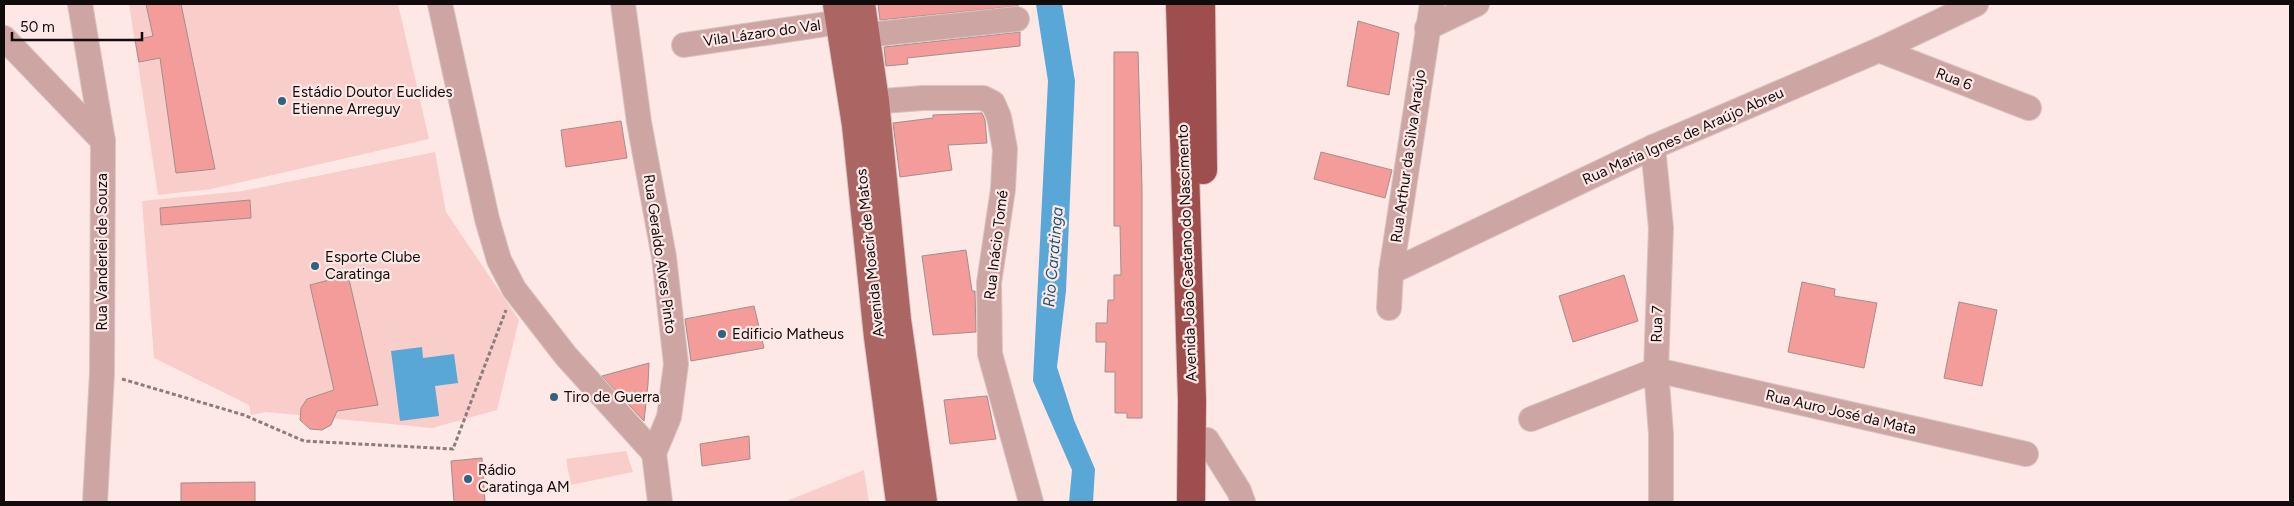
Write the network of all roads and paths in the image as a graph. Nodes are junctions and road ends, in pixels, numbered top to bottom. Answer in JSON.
{"nodes":[{"id":1,"x":80,"y":4,"type":"edge"},
{"id":2,"x":440,"y":4,"type":"edge"},
{"id":3,"x":623,"y":4,"type":"edge"},
{"id":4,"x":862,"y":4,"type":"edge"},
{"id":5,"x":1180,"y":4,"type":"edge"},
{"id":6,"x":1201,"y":4,"type":"edge"},
{"id":7,"x":1432,"y":4,"type":"edge"},
{"id":8,"x":1477,"y":4,"type":"edge"},
{"id":9,"x":1976,"y":4,"type":"edge"},
{"id":10,"x":838,"y":13,"type":"edge"},
{"id":11,"x":1018,"y":19,"type":"dead end"},
{"id":12,"x":1427,"y":28,"type":"junction"},
{"id":13,"x":867,"y":35,"type":"junction"},
{"id":14,"x":4,"y":38,"type":"edge"},
{"id":15,"x":684,"y":45,"type":"dead end"},
{"id":16,"x":1879,"y":50,"type":"junction"},
{"id":17,"x":864,"y":102,"type":"junction"},
{"id":18,"x":2029,"y":108,"type":"dead end"},
{"id":19,"x":103,"y":140,"type":"junction"},
{"id":20,"x":1653,"y":147,"type":"junction"},
{"id":21,"x":1391,"y":272,"type":"junction"},
{"id":22,"x":514,"y":289,"type":"junction"},
{"id":23,"x":1389,"y":308,"type":"dead end"},
{"id":24,"x":1656,"y":370,"type":"junction"},
{"id":25,"x":102,"y":373,"type":"junction"},
{"id":26,"x":1531,"y":419,"type":"dead end"},
{"id":27,"x":1207,"y":440,"type":"junction"},
{"id":28,"x":654,"y":453,"type":"junction"},
{"id":29,"x":2026,"y":454,"type":"dead end"},
{"id":30,"x":95,"y":502,"type":"edge"},
{"id":31,"x":660,"y":502,"type":"edge"},
{"id":32,"x":900,"y":502,"type":"edge"},
{"id":33,"x":923,"y":502,"type":"edge"},
{"id":34,"x":1030,"y":502,"type":"edge"},
{"id":35,"x":1191,"y":502,"type":"edge"},
{"id":36,"x":1205,"y":502,"type":"edge"},
{"id":37,"x":1242,"y":502,"type":"edge"},
{"id":38,"x":1661,"y":502,"type":"edge"}],
"edges":[{"from":1,"to":19,"type":"street","name":"Rua Vanderlei de Souza"},
{"from":2,"to":22,"type":"street"},
{"from":3,"to":28,"type":"street","name":"Rua Geraldo Alves Pinto"},
{"from":4,"to":13,"type":"main road","name":"Avenida Moacir de Matos"},
{"from":5,"to":35,"type":"highway","name":"Avenida João Caetano do Nascimento"},
{"from":6,"to":27,"type":"highway","name":"Avenida João Caetano do Nascimento"},
{"from":7,"to":12,"type":"street","name":"Rua Arthur da Silva Araújo"},
{"from":8,"to":12,"type":"street"},
{"from":9,"to":16,"type":"street","name":"Rua Maria Ignes de Araújo Abreu"},
{"from":10,"to":15,"type":"street","name":"Vila Lázaro do Val"},
{"from":10,"to":17,"type":"main road","name":"Avenida Moacir de Matos"},
{"from":11,"to":13,"type":"street"},
{"from":12,"to":21,"type":"street","name":"Rua Arthur da Silva Araújo"},
{"from":13,"to":17,"type":"main road","name":"Avenida Moacir de Matos"},
{"from":14,"to":19,"type":"street"},
{"from":16,"to":18,"type":"street","name":"Rua 6"},
{"from":16,"to":20,"type":"street","name":"Rua Maria Ignes de Araújo Abreu"},
{"from":17,"to":32,"type":"main road","name":"Avenida Moacir de Matos"},
{"from":17,"to":33,"type":"main road","name":"Avenida Moacir de Matos"},
{"from":17,"to":34,"type":"street","name":"Rua Inácio Tomé"},
{"from":19,"to":25,"type":"street","name":"Rua Vanderlei de Souza"},
{"from":20,"to":21,"type":"street","name":"Rua Maria Ignes de Araújo Abreu"},
{"from":20,"to":24,"type":"street","name":"Rua 7"},
{"from":21,"to":23,"type":"street","name":"Rua Arthur da Silva Araújo"},
{"from":22,"to":25,"type":"path"},
{"from":22,"to":28,"type":"street"},
{"from":24,"to":26,"type":"street"},
{"from":24,"to":29,"type":"street","name":"Rua Auro José da Mata"},
{"from":24,"to":38,"type":"street","name":"Rua 7"},
{"from":25,"to":30,"type":"street","name":"Rua Vanderlei de Souza"},
{"from":27,"to":36,"type":"highway","name":"Avenida João Caetano do Nascimento"},
{"from":27,"to":37,"type":"street"},
{"from":28,"to":31,"type":"street","name":"Rua Geraldo Alves Pinto"}]}
